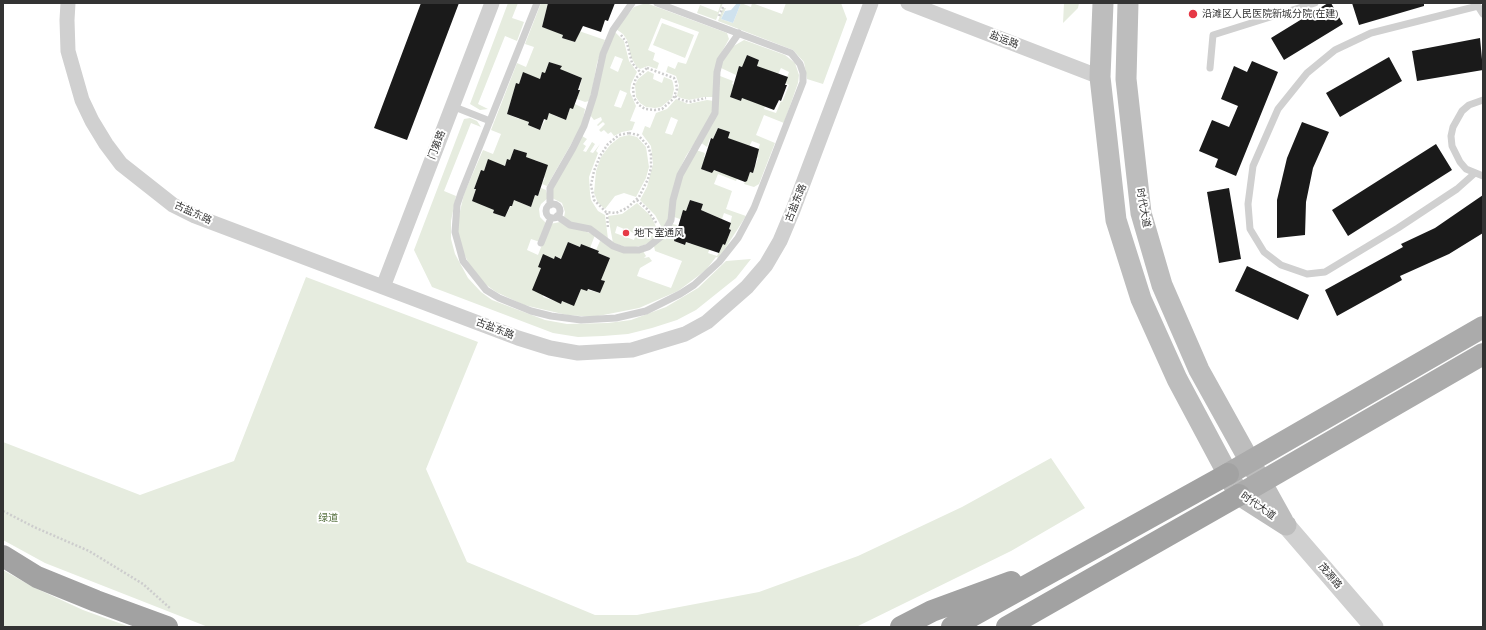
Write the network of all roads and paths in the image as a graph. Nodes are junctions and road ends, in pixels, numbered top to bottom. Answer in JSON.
{"nodes":[{"id":1,"x":68,"y":3,"type":"edge"},
{"id":2,"x":492,"y":3,"type":"edge"},
{"id":3,"x":537,"y":3,"type":"edge"},
{"id":4,"x":632,"y":3,"type":"edge"},
{"id":5,"x":657,"y":3,"type":"edge"},
{"id":6,"x":871,"y":3,"type":"edge"},
{"id":7,"x":908,"y":3,"type":"edge"},
{"id":8,"x":1103,"y":3,"type":"edge"},
{"id":9,"x":1128,"y":3,"type":"edge"},
{"id":10,"x":1315,"y":3,"type":"edge"},
{"id":11,"x":1477,"y":4,"type":"edge"},
{"id":12,"x":1483,"y":14,"type":"edge"},
{"id":13,"x":613,"y":30,"type":"junction"},
{"id":14,"x":738,"y":33,"type":"junction"},
{"id":15,"x":1210,"y":68,"type":"dead end"},
{"id":16,"x":641,"y":73,"type":"junction"},
{"id":17,"x":1100,"y":77,"type":"junction"},
{"id":18,"x":675,"y":96,"type":"junction"},
{"id":19,"x":716,"y":99,"type":"junction"},
{"id":20,"x":1483,"y":100,"type":"edge"},
{"id":21,"x":452,"y":106,"type":"junction"},
{"id":22,"x":490,"y":121,"type":"junction"},
{"id":23,"x":1475,"y":173,"type":"junction"},
{"id":24,"x":1483,"y":176,"type":"edge"},
{"id":25,"x":637,"y":200,"type":"junction"},
{"id":26,"x":550,"y":205,"type":"junction"},
{"id":27,"x":554,"y":217,"type":"junction"},
{"id":28,"x":663,"y":235,"type":"junction"},
{"id":29,"x":541,"y":243,"type":"dead end"},
{"id":30,"x":383,"y":287,"type":"junction"},
{"id":31,"x":1483,"y":327,"type":"edge"},
{"id":32,"x":1483,"y":354,"type":"edge"},
{"id":33,"x":1249,"y":461,"type":"junction"},
{"id":34,"x":1228,"y":474,"type":"junction"},
{"id":35,"x":1261,"y":482,"type":"junction"},
{"id":36,"x":1240,"y":495,"type":"junction"},
{"id":37,"x":3,"y":511,"type":"edge"},
{"id":38,"x":1286,"y":525,"type":"junction"},
{"id":39,"x":3,"y":556,"type":"edge"},
{"id":40,"x":1074,"y":559,"type":"junction"},
{"id":41,"x":1088,"y":582,"type":"junction"},
{"id":42,"x":172,"y":620,"type":"edge"},
{"id":43,"x":901,"y":627,"type":"edge"},
{"id":44,"x":952,"y":627,"type":"edge"},
{"id":45,"x":1007,"y":627,"type":"edge"},
{"id":46,"x":1028,"y":627,"type":"edge"},
{"id":47,"x":1374,"y":627,"type":"edge"}],
"edges":[{"from":1,"to":30,"type":"street","name":"古盐东路"},
{"from":2,"to":21,"type":"street","name":"门第路"},
{"from":3,"to":22,"type":"lane"},
{"from":4,"to":13,"type":"lane"},
{"from":5,"to":14,"type":"lane"},
{"from":6,"to":30,"type":"street","name":"古盐东路"},
{"from":7,"to":17,"type":"street","name":"盐运路"},
{"from":8,"to":17,"type":"main road","name":"时代大道"},
{"from":9,"to":33,"type":"main road","name":"时代大道"},
{"from":10,"to":15,"type":"lane"},
{"from":11,"to":12,"type":"lane"},
{"from":11,"to":23,"type":"lane"},
{"from":13,"to":16,"type":"path"},
{"from":13,"to":26,"type":"lane"},
{"from":14,"to":19,"type":"lane"},
{"from":14,"to":22,"type":"lane"},
{"from":16,"to":18,"type":"path"},
{"from":16,"to":18,"type":"path"},
{"from":17,"to":34,"type":"main road","name":"时代大道"},
{"from":18,"to":19,"type":"path"},
{"from":19,"to":28,"type":"lane"},
{"from":20,"to":23,"type":"lane"},
{"from":21,"to":22,"type":"lane"},
{"from":21,"to":30,"type":"street","name":"门第路"},
{"from":23,"to":24,"type":"lane"},
{"from":25,"to":25,"type":"path"},
{"from":25,"to":28,"type":"path"},
{"from":26,"to":27,"type":"lane"},
{"from":26,"to":27,"type":"lane"},
{"from":27,"to":28,"type":"lane"},
{"from":27,"to":29,"type":"lane"},
{"from":31,"to":33,"type":"main road"},
{"from":32,"to":35,"type":"main road"},
{"from":33,"to":34,"type":"main road"},
{"from":33,"to":35,"type":"main road","name":"时代大道"},
{"from":34,"to":36,"type":"main road","name":"时代大道"},
{"from":34,"to":40,"type":"highway"},
{"from":35,"to":36,"type":"main road"},
{"from":35,"to":38,"type":"main road","name":"时代大道"},
{"from":36,"to":38,"type":"main road","name":"时代大道"},
{"from":36,"to":41,"type":"highway"},
{"from":37,"to":42,"type":"path"},
{"from":38,"to":47,"type":"street","name":"茂源路"},
{"from":39,"to":42,"type":"highway"},
{"from":40,"to":43,"type":"highway"},
{"from":40,"to":44,"type":"highway"},
{"from":41,"to":45,"type":"highway"},
{"from":41,"to":46,"type":"highway"}]}
